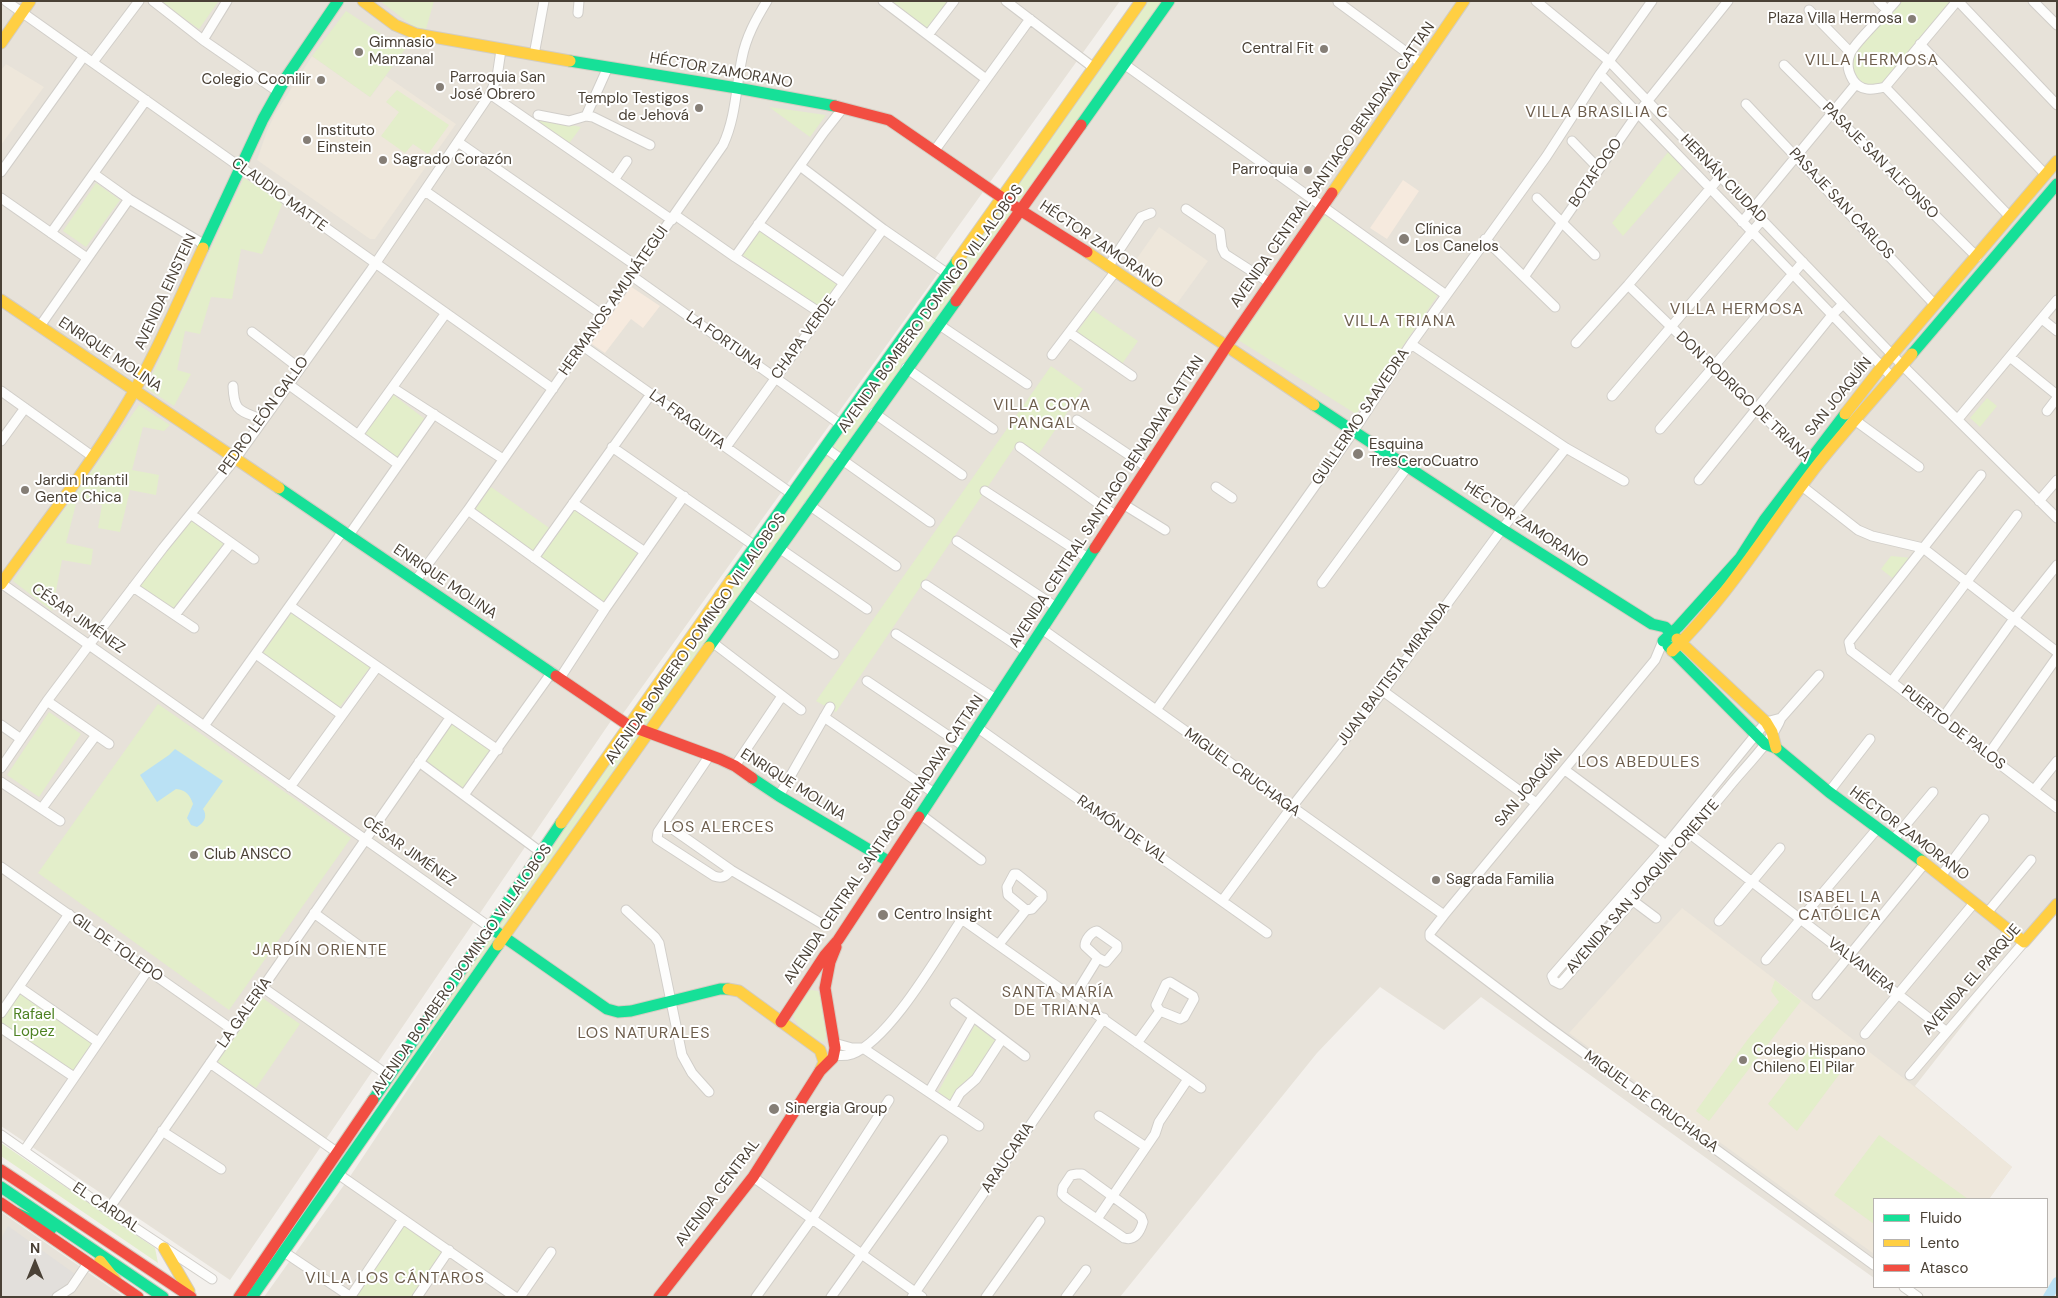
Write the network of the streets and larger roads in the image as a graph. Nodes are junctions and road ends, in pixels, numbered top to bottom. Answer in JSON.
{"nodes":[{"id":1,"x":6,"y":1,"type":"edge"},
{"id":2,"x":30,"y":1,"type":"edge"},
{"id":3,"x":139,"y":1,"type":"edge"},
{"id":4,"x":153,"y":1,"type":"edge"},
{"id":5,"x":338,"y":1,"type":"edge"},
{"id":6,"x":363,"y":1,"type":"edge"},
{"id":7,"x":544,"y":1,"type":"edge"},
{"id":8,"x":579,"y":1,"type":"edge"},
{"id":9,"x":767,"y":1,"type":"edge"},
{"id":10,"x":883,"y":1,"type":"edge"},
{"id":11,"x":954,"y":1,"type":"edge"},
{"id":12,"x":1006,"y":1,"type":"edge"},
{"id":13,"x":1169,"y":1,"type":"edge"},
{"id":14,"x":1464,"y":1,"type":"edge"},
{"id":15,"x":1536,"y":1,"type":"edge"},
{"id":16,"x":1652,"y":1,"type":"edge"},
{"id":17,"x":1728,"y":1,"type":"edge"},
{"id":18,"x":1878,"y":1,"type":"edge"},
{"id":19,"x":1896,"y":1,"type":"edge"},
{"id":20,"x":1958,"y":1,"type":"edge"},
{"id":21,"x":2033,"y":1,"type":"edge"},
{"id":22,"x":226,"y":2,"type":"edge"},
{"id":23,"x":1138,"y":2,"type":"edge"},
{"id":24,"x":1338,"y":2,"type":"edge"},
{"id":25,"x":1809,"y":10,"type":"dead end"},
{"id":26,"x":1888,"y":10,"type":"junction"},
{"id":27,"x":22,"y":13,"type":"junction"},
{"id":28,"x":578,"y":13,"type":"dead end"},
{"id":29,"x":1030,"y":19,"type":"junction"},
{"id":30,"x":2057,"y":25,"type":"edge"},
{"id":31,"x":928,"y":35,"type":"junction"},
{"id":32,"x":203,"y":40,"type":"junction"},
{"id":33,"x":1,"y":43,"type":"edge"},
{"id":34,"x":1920,"y":44,"type":"junction"},
{"id":35,"x":501,"y":50,"type":"junction"},
{"id":36,"x":1850,"y":52,"type":"junction"},
{"id":37,"x":534,"y":55,"type":"junction"},
{"id":38,"x":84,"y":56,"type":"junction"},
{"id":39,"x":1609,"y":61,"type":"junction"},
{"id":40,"x":93,"y":62,"type":"junction"},
{"id":41,"x":1421,"y":63,"type":"junction"},
{"id":42,"x":1124,"y":64,"type":"junction"},
{"id":43,"x":1784,"y":65,"type":"dead end"},
{"id":44,"x":608,"y":67,"type":"junction"},
{"id":45,"x":1094,"y":68,"type":"junction"},
{"id":46,"x":1600,"y":74,"type":"junction"},
{"id":47,"x":986,"y":79,"type":"junction"},
{"id":48,"x":1856,"y":84,"type":"junction"},
{"id":49,"x":1885,"y":87,"type":"junction"},
{"id":50,"x":737,"y":88,"type":"junction"},
{"id":51,"x":277,"y":92,"type":"junction"},
{"id":52,"x":490,"y":94,"type":"junction"},
{"id":53,"x":146,"y":100,"type":"junction"},
{"id":54,"x":1648,"y":102,"type":"junction"},
{"id":55,"x":1746,"y":104,"type":"dead end"},
{"id":56,"x":2057,"y":105,"type":"edge"},
{"id":57,"x":843,"y":108,"type":"junction"},
{"id":58,"x":1638,"y":113,"type":"junction"},
{"id":59,"x":1831,"y":113,"type":"junction"},
{"id":60,"x":538,"y":115,"type":"dead end"},
{"id":61,"x":586,"y":116,"type":"junction"},
{"id":62,"x":1572,"y":141,"type":"dead end"},
{"id":63,"x":458,"y":142,"type":"junction"},
{"id":64,"x":650,"y":145,"type":"dead end"},
{"id":65,"x":935,"y":150,"type":"junction"},
{"id":66,"x":1796,"y":155,"type":"junction"},
{"id":67,"x":627,"y":161,"type":"dead end"},
{"id":68,"x":2057,"y":161,"type":"edge"},
{"id":69,"x":240,"y":166,"type":"junction"},
{"id":70,"x":800,"y":166,"type":"junction"},
{"id":71,"x":1599,"y":170,"type":"junction"},
{"id":72,"x":1,"y":172,"type":"edge"},
{"id":73,"x":94,"y":174,"type":"junction"},
{"id":74,"x":2045,"y":174,"type":"junction"},
{"id":75,"x":1720,"y":177,"type":"junction"},
{"id":76,"x":614,"y":180,"type":"junction"},
{"id":77,"x":2057,"y":184,"type":"edge"},
{"id":78,"x":1710,"y":188,"type":"junction"},
{"id":79,"x":425,"y":191,"type":"junction"},
{"id":80,"x":1002,"y":197,"type":"junction"},
{"id":81,"x":1,"y":198,"type":"edge"},
{"id":82,"x":1537,"y":198,"type":"dead end"},
{"id":83,"x":129,"y":199,"type":"junction"},
{"id":84,"x":1323,"y":205,"type":"junction"},
{"id":85,"x":1020,"y":210,"type":"junction"},
{"id":86,"x":1186,"y":210,"type":"dead end"},
{"id":87,"x":1753,"y":210,"type":"junction"},
{"id":88,"x":1151,"y":213,"type":"dead end"},
{"id":89,"x":673,"y":217,"type":"junction"},
{"id":90,"x":2010,"y":217,"type":"junction"},
{"id":91,"x":1762,"y":220,"type":"junction"},
{"id":92,"x":1562,"y":222,"type":"junction"},
{"id":93,"x":1742,"y":222,"type":"junction"},
{"id":94,"x":758,"y":224,"type":"junction"},
{"id":95,"x":883,"y":229,"type":"junction"},
{"id":96,"x":1752,"y":231,"type":"junction"},
{"id":97,"x":51,"y":233,"type":"junction"},
{"id":98,"x":1485,"y":239,"type":"junction"},
{"id":99,"x":205,"y":245,"type":"junction"},
{"id":100,"x":1595,"y":255,"type":"dead end"},
{"id":101,"x":735,"y":257,"type":"junction"},
{"id":102,"x":1977,"y":257,"type":"junction"},
{"id":103,"x":87,"y":258,"type":"junction"},
{"id":104,"x":1803,"y":262,"type":"junction"},
{"id":105,"x":375,"y":263,"type":"junction"},
{"id":106,"x":638,"y":267,"type":"junction"},
{"id":107,"x":1111,"y":270,"type":"junction"},
{"id":108,"x":948,"y":274,"type":"junction"},
{"id":109,"x":1793,"y":274,"type":"junction"},
{"id":110,"x":632,"y":276,"type":"junction"},
{"id":111,"x":1524,"y":277,"type":"junction"},
{"id":112,"x":844,"y":283,"type":"junction"},
{"id":113,"x":1270,"y":283,"type":"junction"},
{"id":114,"x":1628,"y":286,"type":"junction"},
{"id":115,"x":1446,"y":294,"type":"junction"},
{"id":116,"x":1,"y":300,"type":"edge"},
{"id":117,"x":2057,"y":300,"type":"edge"},
{"id":118,"x":1843,"y":304,"type":"junction"},
{"id":119,"x":1935,"y":305,"type":"junction"},
{"id":120,"x":1555,"y":306,"type":"dead end"},
{"id":121,"x":446,"y":313,"type":"junction"},
{"id":122,"x":822,"y":314,"type":"junction"},
{"id":123,"x":1832,"y":315,"type":"junction"},
{"id":124,"x":604,"y":316,"type":"junction"},
{"id":125,"x":2042,"y":319,"type":"junction"},
{"id":126,"x":938,"y":324,"type":"junction"},
{"id":127,"x":40,"y":326,"type":"junction"},
{"id":128,"x":1670,"y":326,"type":"junction"},
{"id":129,"x":2057,"y":331,"type":"edge"},
{"id":130,"x":252,"y":332,"type":"dead end"},
{"id":131,"x":1070,"y":334,"type":"junction"},
{"id":132,"x":1576,"y":342,"type":"dead end"},
{"id":133,"x":1411,"y":344,"type":"junction"},
{"id":134,"x":583,"y":346,"type":"junction"},
{"id":135,"x":1226,"y":347,"type":"junction"},
{"id":136,"x":1052,"y":355,"type":"dead end"},
{"id":137,"x":1892,"y":355,"type":"junction"},
{"id":138,"x":2010,"y":357,"type":"junction"},
{"id":139,"x":1903,"y":366,"type":"junction"},
{"id":140,"x":1882,"y":367,"type":"junction"},
{"id":141,"x":300,"y":368,"type":"junction"},
{"id":142,"x":906,"y":368,"type":"junction"},
{"id":143,"x":1712,"y":368,"type":"junction"},
{"id":144,"x":1132,"y":376,"type":"dead end"},
{"id":145,"x":1892,"y":377,"type":"junction"},
{"id":146,"x":776,"y":378,"type":"junction"},
{"id":147,"x":288,"y":384,"type":"junction"},
{"id":148,"x":1027,"y":384,"type":"dead end"},
{"id":149,"x":233,"y":386,"type":"dead end"},
{"id":150,"x":393,"y":388,"type":"junction"},
{"id":151,"x":553,"y":389,"type":"junction"},
{"id":152,"x":135,"y":391,"type":"junction"},
{"id":153,"x":2,"y":392,"type":"edge"},
{"id":154,"x":651,"y":394,"type":"junction"},
{"id":155,"x":1612,"y":396,"type":"dead end"},
{"id":156,"x":2057,"y":397,"type":"edge"},
{"id":157,"x":25,"y":408,"type":"junction"},
{"id":158,"x":1756,"y":410,"type":"junction"},
{"id":159,"x":2047,"y":411,"type":"dead end"},
{"id":160,"x":874,"y":413,"type":"junction"},
{"id":161,"x":434,"y":414,"type":"junction"},
{"id":162,"x":1958,"y":419,"type":"junction"},
{"id":163,"x":263,"y":420,"type":"junction"},
{"id":164,"x":1078,"y":420,"type":"dead end"},
{"id":165,"x":1856,"y":421,"type":"junction"},
{"id":166,"x":840,"y":424,"type":"junction"},
{"id":167,"x":994,"y":429,"type":"dead end"},
{"id":168,"x":1660,"y":430,"type":"dead end"},
{"id":169,"x":1354,"y":431,"type":"junction"},
{"id":170,"x":358,"y":435,"type":"junction"},
{"id":171,"x":1,"y":441,"type":"edge"},
{"id":172,"x":612,"y":447,"type":"junction"},
{"id":173,"x":726,"y":447,"type":"junction"},
{"id":174,"x":824,"y":447,"type":"junction"},
{"id":175,"x":1020,"y":447,"type":"dead end"},
{"id":176,"x":1566,"y":448,"type":"junction"},
{"id":177,"x":92,"y":456,"type":"junction"},
{"id":178,"x":236,"y":458,"type":"junction"},
{"id":179,"x":503,"y":459,"type":"junction"},
{"id":180,"x":841,"y":460,"type":"junction"},
{"id":181,"x":398,"y":464,"type":"junction"},
{"id":182,"x":1812,"y":464,"type":"junction"},
{"id":183,"x":1408,"y":466,"type":"junction"},
{"id":184,"x":1147,"y":467,"type":"junction"},
{"id":185,"x":1919,"y":467,"type":"dead end"},
{"id":186,"x":962,"y":475,"type":"dead end"},
{"id":187,"x":1981,"y":475,"type":"dead end"},
{"id":188,"x":1699,"y":480,"type":"dead end"},
{"id":189,"x":2057,"y":480,"type":"edge"},
{"id":190,"x":1624,"y":481,"type":"dead end"},
{"id":191,"x":1798,"y":484,"type":"junction"},
{"id":192,"x":1216,"y":487,"type":"dead end"},
{"id":193,"x":986,"y":491,"type":"dead end"},
{"id":194,"x":792,"y":494,"type":"junction"},
{"id":195,"x":684,"y":496,"type":"junction"},
{"id":196,"x":1232,"y":498,"type":"dead end"},
{"id":197,"x":2039,"y":501,"type":"junction"},
{"id":198,"x":573,"y":503,"type":"junction"},
{"id":199,"x":1123,"y":504,"type":"junction"},
{"id":200,"x":809,"y":505,"type":"junction"},
{"id":201,"x":468,"y":510,"type":"junction"},
{"id":202,"x":192,"y":515,"type":"junction"},
{"id":203,"x":2017,"y":515,"type":"dead end"},
{"id":204,"x":1116,"y":516,"type":"junction"},
{"id":205,"x":2057,"y":518,"type":"edge"},
{"id":206,"x":930,"y":522,"type":"dead end"},
{"id":207,"x":1502,"y":529,"type":"junction"},
{"id":208,"x":1165,"y":530,"type":"dead end"},
{"id":209,"x":346,"y":533,"type":"junction"},
{"id":210,"x":956,"y":541,"type":"dead end"},
{"id":211,"x":231,"y":543,"type":"junction"},
{"id":212,"x":755,"y":546,"type":"junction"},
{"id":213,"x":779,"y":548,"type":"junction"},
{"id":214,"x":1923,"y":548,"type":"junction"},
{"id":215,"x":645,"y":552,"type":"junction"},
{"id":216,"x":534,"y":558,"type":"junction"},
{"id":217,"x":1088,"y":558,"type":"junction"},
{"id":218,"x":254,"y":559,"type":"dead end"},
{"id":219,"x":2057,"y":565,"type":"edge"},
{"id":220,"x":896,"y":566,"type":"dead end"},
{"id":221,"x":416,"y":580,"type":"junction"},
{"id":222,"x":1,"y":583,"type":"edge"},
{"id":223,"x":1322,"y":583,"type":"dead end"},
{"id":224,"x":1968,"y":583,"type":"junction"},
{"id":225,"x":926,"y":585,"type":"dead end"},
{"id":226,"x":133,"y":587,"type":"junction"},
{"id":227,"x":747,"y":592,"type":"junction"},
{"id":228,"x":290,"y":606,"type":"junction"},
{"id":229,"x":1056,"y":607,"type":"junction"},
{"id":230,"x":866,"y":609,"type":"dead end"},
{"id":231,"x":605,"y":610,"type":"junction"},
{"id":232,"x":175,"y":615,"type":"junction"},
{"id":233,"x":2013,"y":620,"type":"junction"},
{"id":234,"x":1652,"y":624,"type":"junction"},
{"id":235,"x":194,"y":628,"type":"dead end"},
{"id":236,"x":1042,"y":629,"type":"junction"},
{"id":237,"x":1672,"y":632,"type":"junction"},
{"id":238,"x":896,"y":634,"type":"dead end"},
{"id":239,"x":1663,"y":641,"type":"junction"},
{"id":240,"x":712,"y":642,"type":"junction"},
{"id":241,"x":1682,"y":642,"type":"junction"},
{"id":242,"x":89,"y":646,"type":"junction"},
{"id":243,"x":1672,"y":650,"type":"junction"},
{"id":244,"x":1027,"y":652,"type":"junction"},
{"id":245,"x":2057,"y":652,"type":"edge"},
{"id":246,"x":256,"y":654,"type":"junction"},
{"id":247,"x":834,"y":654,"type":"dead end"},
{"id":248,"x":2057,"y":657,"type":"edge"},
{"id":249,"x":1655,"y":660,"type":"junction"},
{"id":250,"x":377,"y":667,"type":"junction"},
{"id":251,"x":556,"y":675,"type":"junction"},
{"id":252,"x":1819,"y":675,"type":"dead end"},
{"id":253,"x":867,"y":681,"type":"dead end"},
{"id":254,"x":1892,"y":681,"type":"junction"},
{"id":255,"x":1383,"y":692,"type":"junction"},
{"id":256,"x":782,"y":696,"type":"junction"},
{"id":257,"x":996,"y":699,"type":"junction"},
{"id":258,"x":46,"y":701,"type":"junction"},
{"id":259,"x":830,"y":707,"type":"dead end"},
{"id":260,"x":801,"y":710,"type":"dead end"},
{"id":261,"x":1156,"y":710,"type":"junction"},
{"id":262,"x":342,"y":715,"type":"junction"},
{"id":263,"x":824,"y":717,"type":"junction"},
{"id":264,"x":450,"y":718,"type":"junction"},
{"id":265,"x":1942,"y":719,"type":"junction"},
{"id":266,"x":1,"y":725,"type":"edge"},
{"id":267,"x":204,"y":726,"type":"junction"},
{"id":268,"x":628,"y":726,"type":"junction"},
{"id":269,"x":1769,"y":727,"type":"junction"},
{"id":270,"x":978,"y":728,"type":"junction"},
{"id":271,"x":647,"y":734,"type":"junction"},
{"id":272,"x":1756,"y":734,"type":"junction"},
{"id":273,"x":96,"y":735,"type":"junction"},
{"id":274,"x":21,"y":739,"type":"junction"},
{"id":275,"x":1870,"y":739,"type":"dead end"},
{"id":276,"x":109,"y":744,"type":"dead end"},
{"id":277,"x":1765,"y":744,"type":"junction"},
{"id":278,"x":965,"y":747,"type":"junction"},
{"id":279,"x":1776,"y":748,"type":"junction"},
{"id":280,"x":498,"y":750,"type":"junction"},
{"id":281,"x":1988,"y":754,"type":"junction"},
{"id":282,"x":710,"y":756,"type":"junction"},
{"id":283,"x":2057,"y":761,"type":"edge"},
{"id":284,"x":419,"y":762,"type":"junction"},
{"id":285,"x":735,"y":766,"type":"junction"},
{"id":286,"x":1,"y":768,"type":"edge"},
{"id":287,"x":1565,"y":770,"type":"junction"},
{"id":288,"x":1,"y":782,"type":"edge"},
{"id":289,"x":290,"y":787,"type":"junction"},
{"id":290,"x":2034,"y":790,"type":"junction"},
{"id":291,"x":1829,"y":792,"type":"junction"},
{"id":292,"x":1933,"y":792,"type":"dead end"},
{"id":293,"x":934,"y":793,"type":"junction"},
{"id":294,"x":464,"y":795,"type":"junction"},
{"id":295,"x":779,"y":796,"type":"junction"},
{"id":296,"x":1536,"y":803,"type":"junction"},
{"id":297,"x":42,"y":808,"type":"junction"},
{"id":298,"x":1291,"y":808,"type":"junction"},
{"id":299,"x":2057,"y":808,"type":"edge"},
{"id":300,"x":920,"y":814,"type":"junction"},
{"id":301,"x":1984,"y":818,"type":"dead end"},
{"id":302,"x":60,"y":821,"type":"dead end"},
{"id":303,"x":664,"y":823,"type":"junction"},
{"id":304,"x":1680,"y":827,"type":"junction"},
{"id":305,"x":1877,"y":829,"type":"junction"},
{"id":306,"x":1690,"y":834,"type":"junction"},
{"id":307,"x":366,"y":840,"type":"junction"},
{"id":308,"x":1893,"y":840,"type":"junction"},
{"id":309,"x":1666,"y":845,"type":"junction"},
{"id":310,"x":1780,"y":848,"type":"dead end"},
{"id":311,"x":542,"y":853,"type":"junction"},
{"id":312,"x":981,"y":860,"type":"dead end"},
{"id":313,"x":2031,"y":860,"type":"dead end"},
{"id":314,"x":888,"y":861,"type":"junction"},
{"id":315,"x":1925,"y":863,"type":"junction"},
{"id":316,"x":1,"y":867,"type":"edge"},
{"id":317,"x":731,"y":870,"type":"junction"},
{"id":318,"x":1941,"y":876,"type":"junction"},
{"id":319,"x":1752,"y":882,"type":"junction"},
{"id":320,"x":1623,"y":894,"type":"junction"},
{"id":321,"x":1632,"y":900,"type":"junction"},
{"id":322,"x":1222,"y":901,"type":"junction"},
{"id":323,"x":1974,"y":903,"type":"junction"},
{"id":324,"x":2057,"y":904,"type":"edge"},
{"id":325,"x":626,"y":910,"type":"dead end"},
{"id":326,"x":1026,"y":910,"type":"dead end"},
{"id":327,"x":314,"y":913,"type":"junction"},
{"id":328,"x":1988,"y":913,"type":"junction"},
{"id":329,"x":69,"y":914,"type":"junction"},
{"id":330,"x":1444,"y":915,"type":"junction"},
{"id":331,"x":1656,"y":918,"type":"dead end"},
{"id":332,"x":1799,"y":919,"type":"junction"},
{"id":333,"x":1719,"y":921,"type":"dead end"},
{"id":334,"x":824,"y":925,"type":"dead end"},
{"id":335,"x":491,"y":928,"type":"junction"},
{"id":336,"x":1267,"y":933,"type":"dead end"},
{"id":337,"x":502,"y":937,"type":"junction"},
{"id":338,"x":1430,"y":937,"type":"joint"},
{"id":339,"x":838,"y":940,"type":"junction"},
{"id":340,"x":2024,"y":942,"type":"junction"},
{"id":341,"x":999,"y":944,"type":"junction"},
{"id":342,"x":369,"y":953,"type":"dead end"},
{"id":343,"x":1848,"y":956,"type":"junction"},
{"id":344,"x":1098,"y":958,"type":"dead end"},
{"id":345,"x":1766,"y":960,"type":"dead end"},
{"id":346,"x":148,"y":970,"type":"junction"},
{"id":347,"x":808,"y":981,"type":"junction"},
{"id":348,"x":19,"y":987,"type":"junction"},
{"id":349,"x":262,"y":988,"type":"junction"},
{"id":350,"x":825,"y":988,"type":"junction"},
{"id":351,"x":1817,"y":995,"type":"dead end"},
{"id":352,"x":1898,"y":995,"type":"junction"},
{"id":353,"x":1074,"y":997,"type":"junction"},
{"id":354,"x":671,"y":1000,"type":"junction"},
{"id":355,"x":955,"y":1004,"type":"dead end"},
{"id":356,"x":1160,"y":1011,"type":"junction"},
{"id":357,"x":1,"y":1013,"type":"edge"},
{"id":358,"x":973,"y":1017,"type":"junction"},
{"id":359,"x":1104,"y":1018,"type":"junction"},
{"id":360,"x":781,"y":1022,"type":"junction"},
{"id":361,"x":1,"y":1028,"type":"edge"},
{"id":362,"x":232,"y":1030,"type":"junction"},
{"id":363,"x":1947,"y":1032,"type":"junction"},
{"id":364,"x":1865,"y":1034,"type":"dead end"},
{"id":365,"x":1002,"y":1039,"type":"junction"},
{"id":366,"x":98,"y":1042,"type":"junction"},
{"id":367,"x":834,"y":1043,"type":"junction"},
{"id":368,"x":1137,"y":1043,"type":"junction"},
{"id":369,"x":863,"y":1048,"type":"junction"},
{"id":370,"x":820,"y":1050,"type":"junction"},
{"id":371,"x":834,"y":1055,"type":"junction"},
{"id":372,"x":1025,"y":1056,"type":"dead end"},
{"id":373,"x":210,"y":1063,"type":"junction"},
{"id":374,"x":820,"y":1071,"type":"junction"},
{"id":375,"x":1910,"y":1075,"type":"dead end"},
{"id":376,"x":389,"y":1076,"type":"junction"},
{"id":377,"x":74,"y":1077,"type":"junction"},
{"id":378,"x":1188,"y":1079,"type":"junction"},
{"id":379,"x":1200,"y":1088,"type":"dead end"},
{"id":380,"x":709,"y":1092,"type":"dead end"},
{"id":381,"x":929,"y":1092,"type":"junction"},
{"id":382,"x":889,"y":1100,"type":"dead end"},
{"id":383,"x":952,"y":1108,"type":"junction"},
{"id":384,"x":1099,"y":1116,"type":"dead end"},
{"id":385,"x":979,"y":1126,"type":"dead end"},
{"id":386,"x":162,"y":1131,"type":"junction"},
{"id":387,"x":1,"y":1136,"type":"edge"},
{"id":388,"x":943,"y":1140,"type":"dead end"},
{"id":389,"x":1146,"y":1147,"type":"junction"},
{"id":390,"x":24,"y":1151,"type":"junction"},
{"id":391,"x":338,"y":1153,"type":"junction"},
{"id":392,"x":1,"y":1170,"type":"edge"},
{"id":393,"x":221,"y":1170,"type":"dead end"},
{"id":394,"x":338,"y":1174,"type":"junction"},
{"id":395,"x":753,"y":1177,"type":"junction"},
{"id":396,"x":1,"y":1187,"type":"edge"},
{"id":397,"x":1112,"y":1196,"type":"junction"},
{"id":398,"x":1,"y":1204,"type":"edge"},
{"id":399,"x":108,"y":1210,"type":"junction"},
{"id":400,"x":16,"y":1213,"type":"junction"},
{"id":401,"x":403,"y":1219,"type":"junction"},
{"id":402,"x":812,"y":1219,"type":"junction"},
{"id":403,"x":1097,"y":1219,"type":"junction"},
{"id":404,"x":1040,"y":1221,"type":"dead end"},
{"id":405,"x":78,"y":1240,"type":"junction"},
{"id":406,"x":164,"y":1248,"type":"junction"},
{"id":407,"x":449,"y":1250,"type":"junction"},
{"id":408,"x":284,"y":1252,"type":"junction"},
{"id":409,"x":551,"y":1252,"type":"dead end"},
{"id":410,"x":861,"y":1254,"type":"junction"},
{"id":411,"x":88,"y":1263,"type":"junction"},
{"id":412,"x":1873,"y":1264,"type":"edge"},
{"id":413,"x":1086,"y":1270,"type":"dead end"},
{"id":414,"x":212,"y":1280,"type":"dead end"},
{"id":415,"x":116,"y":1281,"type":"junction"},
{"id":416,"x":146,"y":1285,"type":"junction"},
{"id":417,"x":1905,"y":1288,"type":"edge"},
{"id":418,"x":917,"y":1295,"type":"edge"},
{"id":419,"x":351,"y":1296,"type":"edge"},
{"id":420,"x":57,"y":1297,"type":"edge"},
{"id":421,"x":138,"y":1297,"type":"edge"},
{"id":422,"x":157,"y":1297,"type":"edge"},
{"id":423,"x":164,"y":1297,"type":"edge"},
{"id":424,"x":193,"y":1297,"type":"edge"},
{"id":425,"x":239,"y":1297,"type":"edge"},
{"id":426,"x":252,"y":1297,"type":"edge"},
{"id":427,"x":417,"y":1297,"type":"edge"},
{"id":428,"x":515,"y":1297,"type":"edge"},
{"id":429,"x":520,"y":1297,"type":"edge"},
{"id":430,"x":659,"y":1297,"type":"edge"},
{"id":431,"x":756,"y":1297,"type":"edge"},
{"id":432,"x":831,"y":1297,"type":"edge"},
{"id":433,"x":986,"y":1297,"type":"edge"},
{"id":434,"x":1066,"y":1297,"type":"edge"},
{"id":435,"x":1918,"y":1297,"type":"edge"}],
"edges":[{"from":1,"to":27,"type":"street","name":"CLAUDIO MATTE"},
{"from":2,"to":27,"type":"street"},
{"from":3,"to":40,"type":"street"},
{"from":4,"to":32,"type":"street"},
{"from":5,"to":51,"type":"street","name":"AVENIDA EINSTEIN"},
{"from":6,"to":35,"type":"street","name":"HÉCTOR ZAMORANO"},
{"from":7,"to":37,"type":"street"},
{"from":8,"to":28,"type":"street"},
{"from":9,"to":50,"type":"street","name":"HERMANOS AMUNÁTEGUI"},
{"from":10,"to":31,"type":"street"},
{"from":11,"to":31,"type":"street"},
{"from":12,"to":29,"type":"street"},
{"from":13,"to":42,"type":"street","name":"AVENIDA BOMBERO DOMINGO VILLALOBOS"},
{"from":14,"to":41,"type":"street","name":"AVENIDA CENTRAL SANTIAGO BENADAVA CATTAN"},
{"from":15,"to":39,"type":"street","name":"HERNÁN CIUDAD"},
{"from":16,"to":39,"type":"street","name":"GUILLERMO SAAVEDRA"},
{"from":17,"to":54,"type":"street","name":"BOTAFOGO"},
{"from":18,"to":26,"type":"street"},
{"from":19,"to":26,"type":"street"},
{"from":20,"to":34,"type":"street"},
{"from":20,"to":56,"type":"street"},
{"from":21,"to":30,"type":"street"},
{"from":22,"to":32,"type":"street"},
{"from":23,"to":45,"type":"street","name":"AVENIDA BOMBERO DOMINGO VILLALOBOS"},
{"from":24,"to":41,"type":"street"},
{"from":25,"to":36,"type":"street"},
{"from":26,"to":36,"type":"street"},
{"from":27,"to":33,"type":"street"},
{"from":27,"to":38,"type":"street","name":"CLAUDIO MATTE"},
{"from":29,"to":45,"type":"street"},
{"from":29,"to":47,"type":"street"},
{"from":31,"to":47,"type":"street"},
{"from":32,"to":51,"type":"street"},
{"from":34,"to":49,"type":"street"},
{"from":34,"to":74,"type":"street"},
{"from":35,"to":37,"type":"street","name":"HÉCTOR ZAMORANO"},
{"from":35,"to":52,"type":"street","name":"PEDRO LEÓN GALLO"},
{"from":36,"to":48,"type":"street"},
{"from":37,"to":44,"type":"street","name":"HÉCTOR ZAMORANO"},
{"from":38,"to":40,"type":"street","name":"CLAUDIO MATTE"},
{"from":38,"to":72,"type":"street"},
{"from":39,"to":46,"type":"street","name":"GUILLERMO SAAVEDRA"},
{"from":39,"to":54,"type":"street","name":"HERNÁN CIUDAD"},
{"from":40,"to":53,"type":"street","name":"CLAUDIO MATTE"},
{"from":41,"to":84,"type":"street","name":"AVENIDA CENTRAL SANTIAGO BENADAVA CATTAN"},
{"from":42,"to":84,"type":"street"},
{"from":42,"to":85,"type":"street","name":"AVENIDA BOMBERO DOMINGO VILLALOBOS"},
{"from":43,"to":59,"type":"street","name":"PASAJE SAN ALFONSO"},
{"from":44,"to":50,"type":"street","name":"HÉCTOR ZAMORANO"},
{"from":44,"to":61,"type":"street"},
{"from":45,"to":80,"type":"street","name":"AVENIDA BOMBERO DOMINGO VILLALOBOS"},
{"from":46,"to":58,"type":"street","name":"HERNÁN CIUDAD"},
{"from":46,"to":98,"type":"street","name":"GUILLERMO SAAVEDRA"},
{"from":47,"to":65,"type":"street"},
{"from":48,"to":49,"type":"street"},
{"from":48,"to":59,"type":"street"},
{"from":49,"to":90,"type":"street"},
{"from":50,"to":57,"type":"street","name":"HÉCTOR ZAMORANO"},
{"from":50,"to":89,"type":"street","name":"HERMANOS AMUNÁTEGUI"},
{"from":51,"to":69,"type":"street","name":"AVENIDA EINSTEIN"},
{"from":52,"to":63,"type":"street","name":"PEDRO LEÓN GALLO"},
{"from":52,"to":76,"type":"street"},
{"from":53,"to":69,"type":"street","name":"CLAUDIO MATTE"},
{"from":53,"to":73,"type":"street"},
{"from":54,"to":58,"type":"street","name":"BOTAFOGO"},
{"from":54,"to":75,"type":"street","name":"HERNÁN CIUDAD"},
{"from":55,"to":66,"type":"street","name":"PASAJE SAN CARLOS"},
{"from":57,"to":65,"type":"street","name":"HÉCTOR ZAMORANO"},
{"from":57,"to":70,"type":"street"},
{"from":58,"to":71,"type":"street","name":"BOTAFOGO"},
{"from":58,"to":78,"type":"street","name":"HERNÁN CIUDAD"},
{"from":59,"to":66,"type":"street"},
{"from":59,"to":102,"type":"street","name":"PASAJE SAN ALFONSO"},
{"from":60,"to":61,"type":"street"},
{"from":61,"to":64,"type":"street"},
{"from":62,"to":71,"type":"street"},
{"from":63,"to":79,"type":"street","name":"PEDRO LEÓN GALLO"},
{"from":63,"to":106,"type":"street"},
{"from":65,"to":80,"type":"street","name":"HÉCTOR ZAMORANO"},
{"from":66,"to":87,"type":"street"},
{"from":66,"to":119,"type":"street","name":"PASAJE SAN CARLOS"},
{"from":67,"to":76,"type":"street"},
{"from":68,"to":74,"type":"street","name":"SAN JOAQUÍN"},
{"from":69,"to":99,"type":"street","name":"AVENIDA EINSTEIN"},
{"from":69,"to":105,"type":"street","name":"CLAUDIO MATTE"},
{"from":70,"to":94,"type":"street"},
{"from":70,"to":95,"type":"street"},
{"from":71,"to":92,"type":"street","name":"BOTAFOGO"},
{"from":73,"to":83,"type":"street"},
{"from":73,"to":97,"type":"street"},
{"from":74,"to":90,"type":"street","name":"SAN JOAQUÍN"},
{"from":75,"to":78,"type":"street"},
{"from":75,"to":87,"type":"street","name":"HERNÁN CIUDAD"},
{"from":76,"to":89,"type":"street"},
{"from":77,"to":139,"type":"street","name":"SAN JOAQUÍN"},
{"from":78,"to":93,"type":"street","name":"HERNÁN CIUDAD"},
{"from":78,"to":114,"type":"street"},
{"from":79,"to":105,"type":"street","name":"PEDRO LEÓN GALLO"},
{"from":79,"to":124,"type":"street"},
{"from":80,"to":85,"type":"street","name":"HÉCTOR ZAMORANO"},
{"from":80,"to":108,"type":"street","name":"AVENIDA BOMBERO DOMINGO VILLALOBOS"},
{"from":81,"to":97,"type":"street"},
{"from":82,"to":92,"type":"street"},
{"from":83,"to":99,"type":"street"},
{"from":83,"to":103,"type":"street"},
{"from":84,"to":113,"type":"street","name":"AVENIDA CENTRAL SANTIAGO BENADAVA CATTAN"},
{"from":84,"to":115,"type":"street"},
{"from":85,"to":107,"type":"street","name":"HÉCTOR ZAMORANO"},
{"from":85,"to":126,"type":"street","name":"AVENIDA BOMBERO DOMINGO VILLALOBOS"},
{"from":86,"to":113,"type":"street"},
{"from":87,"to":91,"type":"street","name":"HERNÁN CIUDAD"},
{"from":87,"to":93,"type":"street"},
{"from":88,"to":107,"type":"street"},
{"from":89,"to":101,"type":"street"},
{"from":89,"to":106,"type":"street","name":"HERMANOS AMUNÁTEGUI"},
{"from":90,"to":102,"type":"street","name":"SAN JOAQUÍN"},
{"from":91,"to":96,"type":"street"},
{"from":91,"to":104,"type":"street","name":"HERNÁN CIUDAD"},
{"from":92,"to":100,"type":"street"},
{"from":92,"to":111,"type":"street","name":"BOTAFOGO"},
{"from":93,"to":96,"type":"street","name":"HERNÁN CIUDAD"},
{"from":94,"to":101,"type":"street"},
{"from":94,"to":112,"type":"street"},
{"from":95,"to":108,"type":"street"},
{"from":95,"to":112,"type":"street","name":"CHAPA VERDE"},
{"from":96,"to":109,"type":"street","name":"HERNÁN CIUDAD"},
{"from":96,"to":128,"type":"street"},
{"from":97,"to":103,"type":"street"},
{"from":98,"to":111,"type":"street"},
{"from":98,"to":115,"type":"street","name":"GUILLERMO SAAVEDRA"},
{"from":99,"to":152,"type":"street","name":"AVENIDA EINSTEIN"},
{"from":101,"to":122,"type":"street"},
{"from":102,"to":119,"type":"street","name":"SAN JOAQUÍN"},
{"from":103,"to":127,"type":"street"},
{"from":104,"to":109,"type":"street"},
{"from":104,"to":118,"type":"street","name":"HERNÁN CIUDAD"},
{"from":105,"to":121,"type":"street","name":"CLAUDIO MATTE"},
{"from":105,"to":141,"type":"street","name":"PEDRO LEÓN GALLO"},
{"from":106,"to":110,"type":"street","name":"HERMANOS AMUNÁTEGUI"},
{"from":107,"to":131,"type":"street"},
{"from":107,"to":135,"type":"street","name":"HÉCTOR ZAMORANO"},
{"from":108,"to":166,"type":"street","name":"AVENIDA BOMBERO DOMINGO VILLALOBOS"},
{"from":109,"to":123,"type":"street","name":"HERNÁN CIUDAD"},
{"from":109,"to":143,"type":"street"},
{"from":110,"to":124,"type":"street","name":"HERMANOS AMUNÁTEGUI"},
{"from":110,"to":146,"type":"street","name":"LA FORTUNA"},
{"from":111,"to":120,"type":"street"},
{"from":112,"to":122,"type":"street","name":"CHAPA VERDE"},
{"from":113,"to":135,"type":"street","name":"AVENIDA CENTRAL SANTIAGO BENADAVA CATTAN"},
{"from":114,"to":128,"type":"street","name":"DON RODRIGO DE TRIANA"},
{"from":114,"to":132,"type":"street"},
{"from":115,"to":133,"type":"street","name":"GUILLERMO SAAVEDRA"},
{"from":116,"to":127,"type":"street","name":"ENRIQUE MOLINA"},
{"from":117,"to":125,"type":"street"},
{"from":118,"to":123,"type":"street"},
{"from":118,"to":137,"type":"street","name":"HERNÁN CIUDAD"},
{"from":119,"to":137,"type":"street","name":"SAN JOAQUÍN"},
{"from":121,"to":150,"type":"street"},
{"from":121,"to":151,"type":"street","name":"CLAUDIO MATTE"},
{"from":122,"to":146,"type":"street","name":"CHAPA VERDE"},
{"from":123,"to":140,"type":"street","name":"HERNÁN CIUDAD"},
{"from":123,"to":158,"type":"street"},
{"from":124,"to":134,"type":"street","name":"HERMANOS AMUNÁTEGUI"},
{"from":125,"to":129,"type":"street"},
{"from":125,"to":138,"type":"street"},
{"from":126,"to":142,"type":"street","name":"AVENIDA BOMBERO DOMINGO VILLALOBOS"},
{"from":126,"to":148,"type":"street"},
{"from":127,"to":152,"type":"street","name":"ENRIQUE MOLINA"},
{"from":128,"to":143,"type":"street","name":"DON RODRIGO DE TRIANA"},
{"from":128,"to":155,"type":"street"},
{"from":130,"to":141,"type":"street"},
{"from":131,"to":136,"type":"street"},
{"from":131,"to":144,"type":"street"},
{"from":133,"to":169,"type":"street","name":"GUILLERMO SAAVEDRA"},
{"from":133,"to":176,"type":"street"},
{"from":134,"to":151,"type":"street","name":"HERMANOS AMUNÁTEGUI"},
{"from":134,"to":154,"type":"street","name":"LA FRAGUITA"},
{"from":135,"to":169,"type":"street","name":"HÉCTOR ZAMORANO"},
{"from":135,"to":184,"type":"street","name":"AVENIDA CENTRAL SANTIAGO BENADAVA CATTAN"},
{"from":137,"to":139,"type":"street","name":"HERNÁN CIUDAD"},
{"from":137,"to":140,"type":"street","name":"SAN JOAQUÍN"},
{"from":138,"to":156,"type":"street"},
{"from":138,"to":162,"type":"street"},
{"from":139,"to":145,"type":"street","name":"SAN JOAQUÍN"},
{"from":139,"to":162,"type":"street","name":"HERNÁN CIUDAD"},
{"from":140,"to":145,"type":"street","name":"HERNÁN CIUDAD"},
{"from":140,"to":182,"type":"street","name":"SAN JOAQUÍN"},
{"from":141,"to":147,"type":"street","name":"PEDRO LEÓN GALLO"},
{"from":142,"to":160,"type":"street","name":"AVENIDA BOMBERO DOMINGO VILLALOBOS"},
{"from":142,"to":167,"type":"street"},
{"from":143,"to":158,"type":"street","name":"DON RODRIGO DE TRIANA"},
{"from":143,"to":168,"type":"street"},
{"from":145,"to":165,"type":"street","name":"SAN JOAQUÍN"},
{"from":146,"to":166,"type":"street","name":"LA FORTUNA"},
{"from":146,"to":173,"type":"street","name":"CHAPA VERDE"},
{"from":147,"to":163,"type":"street","name":"PEDRO LEÓN GALLO"},
{"from":147,"to":170,"type":"street"},
{"from":149,"to":163,"type":"street"},
{"from":150,"to":161,"type":"street"},
{"from":150,"to":170,"type":"street"},
{"from":151,"to":179,"type":"street","name":"HERMANOS AMUNÁTEGUI"},
{"from":152,"to":177,"type":"street","name":"AVENIDA EINSTEIN"},
{"from":152,"to":178,"type":"street","name":"ENRIQUE MOLINA"},
{"from":153,"to":157,"type":"street"},
{"from":154,"to":172,"type":"street"},
{"from":154,"to":173,"type":"street","name":"LA FRAGUITA"},
{"from":156,"to":159,"type":"street"},
{"from":157,"to":171,"type":"street"},
{"from":157,"to":177,"type":"street"},
{"from":158,"to":182,"type":"street","name":"DON RODRIGO DE TRIANA"},
{"from":158,"to":188,"type":"street"},
{"from":160,"to":180,"type":"street","name":"AVENIDA BOMBERO DOMINGO VILLALOBOS"},
{"from":160,"to":186,"type":"street"},
{"from":161,"to":179,"type":"street"},
{"from":161,"to":181,"type":"street"},
{"from":162,"to":197,"type":"street","name":"HERNÁN CIUDAD"},
{"from":163,"to":178,"type":"street","name":"PEDRO LEÓN GALLO"},
{"from":164,"to":184,"type":"street"},
{"from":165,"to":182,"type":"street","name":"SAN JOAQUÍN"},
{"from":165,"to":185,"type":"street"},
{"from":166,"to":174,"type":"street","name":"AVENIDA BOMBERO DOMINGO VILLALOBOS"},
{"from":169,"to":183,"type":"street","name":"HÉCTOR ZAMORANO"},
{"from":169,"to":261,"type":"street","name":"GUILLERMO SAAVEDRA"},
{"from":170,"to":181,"type":"street"},
{"from":172,"to":195,"type":"street"},
{"from":172,"to":198,"type":"street"},
{"from":173,"to":194,"type":"street","name":"LA FRAGUITA"},
{"from":174,"to":180,"type":"street"},
{"from":174,"to":194,"type":"street","name":"AVENIDA BOMBERO DOMINGO VILLALOBOS"},
{"from":175,"to":204,"type":"street"},
{"from":176,"to":190,"type":"street"},
{"from":176,"to":207,"type":"street","name":"JUAN BAUTISTA MIRANDA"},
{"from":177,"to":222,"type":"street","name":"AVENIDA EINSTEIN"},
{"from":178,"to":202,"type":"street","name":"PEDRO LEÓN GALLO"},
{"from":178,"to":209,"type":"street","name":"ENRIQUE MOLINA"},
{"from":179,"to":201,"type":"street","name":"HERMANOS AMUNÁTEGUI"},
{"from":180,"to":200,"type":"street","name":"AVENIDA BOMBERO DOMINGO VILLALOBOS"},
{"from":180,"to":206,"type":"street"},
{"from":181,"to":209,"type":"street"},
{"from":182,"to":191,"type":"street","name":"SAN JOAQUÍN"},
{"from":183,"to":207,"type":"street","name":"HÉCTOR ZAMORANO"},
{"from":183,"to":223,"type":"street"},
{"from":184,"to":199,"type":"street","name":"AVENIDA CENTRAL SANTIAGO BENADAVA CATTAN"},
{"from":187,"to":214,"type":"street"},
{"from":189,"to":197,"type":"street"},
{"from":191,"to":214,"type":"street","name":"DON RODRIGO DE TRIANA"},
{"from":191,"to":237,"type":"street","name":"SAN JOAQUÍN"},
{"from":191,"to":241,"type":"street","name":"SAN JOAQUÍN"},
{"from":192,"to":196,"type":"street"},
{"from":193,"to":217,"type":"street"},
{"from":194,"to":212,"type":"street","name":"AVENIDA BOMBERO DOMINGO VILLALOBOS"},
{"from":195,"to":212,"type":"street"},
{"from":195,"to":215,"type":"street"},
{"from":197,"to":205,"type":"street","name":"HERNÁN CIUDAD"},
{"from":198,"to":215,"type":"street"},
{"from":198,"to":216,"type":"street"},
{"from":199,"to":204,"type":"street","name":"AVENIDA CENTRAL SANTIAGO BENADAVA CATTAN"},
{"from":199,"to":208,"type":"street"},
{"from":200,"to":213,"type":"street","name":"AVENIDA BOMBERO DOMINGO VILLALOBOS"},
{"from":200,"to":220,"type":"street"},
{"from":201,"to":216,"type":"street"},
{"from":201,"to":221,"type":"street","name":"HERMANOS AMUNÁTEGUI"},
{"from":202,"to":211,"type":"street"},
{"from":202,"to":226,"type":"street","name":"PEDRO LEÓN GALLO"},
{"from":203,"to":224,"type":"street"},
{"from":204,"to":217,"type":"street","name":"AVENIDA CENTRAL SANTIAGO BENADAVA CATTAN"},
{"from":207,"to":234,"type":"street","name":"HÉCTOR ZAMORANO"},
{"from":207,"to":255,"type":"street","name":"JUAN BAUTISTA MIRANDA"},
{"from":209,"to":221,"type":"street","name":"ENRIQUE MOLINA"},
{"from":209,"to":228,"type":"street"},
{"from":210,"to":229,"type":"street"},
{"from":211,"to":218,"type":"street"},
{"from":211,"to":232,"type":"street"},
{"from":212,"to":268,"type":"street","name":"AVENIDA BOMBERO DOMINGO VILLALOBOS"},
{"from":213,"to":227,"type":"street","name":"AVENIDA BOMBERO DOMINGO VILLALOBOS"},
{"from":213,"to":230,"type":"street"},
{"from":214,"to":224,"type":"street","name":"DON RODRIGO DE TRIANA"},
{"from":214,"to":254,"type":"street","name":"PUERTO DE PALOS"},
{"from":215,"to":231,"type":"street"},
{"from":216,"to":231,"type":"street"},
{"from":217,"to":229,"type":"street","name":"AVENIDA CENTRAL SANTIAGO BENADAVA CATTAN"},
{"from":219,"to":233,"type":"street"},
{"from":221,"to":251,"type":"street","name":"ENRIQUE MOLINA"},
{"from":222,"to":242,"type":"street","name":"CÉSAR JIMÉNEZ"},
{"from":224,"to":233,"type":"street","name":"DON RODRIGO DE TRIANA"},
{"from":224,"to":254,"type":"street"},
{"from":225,"to":244,"type":"street"},
{"from":226,"to":232,"type":"street"},
{"from":226,"to":242,"type":"street","name":"PEDRO LEÓN GALLO"},
{"from":227,"to":240,"type":"street","name":"AVENIDA BOMBERO DOMINGO VILLALOBOS"},
{"from":227,"to":247,"type":"street"},
{"from":228,"to":246,"type":"street"},
{"from":228,"to":250,"type":"street"},
{"from":229,"to":236,"type":"street","name":"AVENIDA CENTRAL SANTIAGO BENADAVA CATTAN"},
{"from":231,"to":251,"type":"street"},
{"from":232,"to":235,"type":"street"},
{"from":233,"to":245,"type":"street","name":"DON RODRIGO DE TRIANA"},
{"from":233,"to":265,"type":"street"},
{"from":234,"to":237,"type":"street","name":"HÉCTOR ZAMORANO"},
{"from":234,"to":239,"type":"street","name":"HÉCTOR ZAMORANO"},
{"from":236,"to":244,"type":"street","name":"AVENIDA CENTRAL SANTIAGO BENADAVA CATTAN"},
{"from":236,"to":261,"type":"street","name":"MIGUEL CRUCHAGA"},
{"from":237,"to":239,"type":"street","name":"SAN JOAQUÍN"},
{"from":237,"to":241,"type":"street","name":"HÉCTOR ZAMORANO"},
{"from":238,"to":257,"type":"street"},
{"from":239,"to":243,"type":"street","name":"HÉCTOR ZAMORANO"},
{"from":239,"to":249,"type":"street","name":"SAN JOAQUÍN"},
{"from":240,"to":256,"type":"street"},
{"from":240,"to":271,"type":"street","name":"AVENIDA BOMBERO DOMINGO VILLALOBOS"},
{"from":241,"to":243,"type":"street","name":"SAN JOAQUÍN"},
{"from":241,"to":269,"type":"street","name":"HÉCTOR ZAMORANO"},
{"from":242,"to":258,"type":"street","name":"PEDRO LEÓN GALLO"},
{"from":242,"to":267,"type":"street","name":"CÉSAR JIMÉNEZ"},
{"from":243,"to":249,"type":"street","name":"SAN JOAQUÍN"},
{"from":243,"to":272,"type":"street","name":"HÉCTOR ZAMORANO"},
{"from":244,"to":257,"type":"street","name":"AVENIDA CENTRAL SANTIAGO BENADAVA CATTAN"},
{"from":246,"to":262,"type":"street"},
{"from":246,"to":267,"type":"street"},
{"from":248,"to":281,"type":"street"},
{"from":249,"to":287,"type":"street","name":"SAN JOAQUÍN"},
{"from":250,"to":262,"type":"street"},
{"from":250,"to":264,"type":"street"},
{"from":251,"to":268,"type":"street","name":"ENRIQUE MOLINA"},
{"from":251,"to":280,"type":"street"},
{"from":252,"to":269,"type":"street","name":"AVENIDA SAN JOAQUÍN ORIENTE"},
{"from":253,"to":278,"type":"street"},
{"from":254,"to":265,"type":"street","name":"PUERTO DE PALOS"},
{"from":255,"to":296,"type":"street"},
{"from":255,"to":298,"type":"street","name":"JUAN BAUTISTA MIRANDA"},
{"from":256,"to":260,"type":"street"},
{"from":256,"to":285,"type":"street"},
{"from":257,"to":270,"type":"street","name":"AVENIDA CENTRAL SANTIAGO BENADAVA CATTAN"},
{"from":258,"to":273,"type":"street"},
{"from":258,"to":274,"type":"street","name":"PEDRO LEÓN GALLO"},
{"from":259,"to":263,"type":"street"},
{"from":261,"to":298,"type":"street","name":"MIGUEL CRUCHAGA"},
{"from":262,"to":289,"type":"street"},
{"from":263,"to":293,"type":"street"},
{"from":263,"to":295,"type":"street"},
{"from":264,"to":280,"type":"street"},
{"from":264,"to":284,"type":"street","name":"LA GALERÍA"},
{"from":265,"to":281,"type":"street","name":"PUERTO DE PALOS"},
{"from":266,"to":274,"type":"street"},
{"from":267,"to":289,"type":"street","name":"CÉSAR JIMÉNEZ"},
{"from":268,"to":271,"type":"street","name":"ENRIQUE MOLINA"},
{"from":268,"to":311,"type":"street","name":"AVENIDA BOMBERO DOMINGO VILLALOBOS"},
{"from":269,"to":272,"type":"street","name":"AVENIDA SAN JOAQUÍN ORIENTE"},
{"from":269,"to":277,"type":"street","name":"AVENIDA SAN JOAQUÍN ORIENTE"},
{"from":269,"to":279,"type":"street"},
{"from":270,"to":278,"type":"street","name":"AVENIDA CENTRAL SANTIAGO BENADAVA CATTAN"},
{"from":270,"to":322,"type":"street","name":"RAMÓN DE VAL"},
{"from":271,"to":282,"type":"street","name":"ENRIQUE MOLINA"},
{"from":271,"to":337,"type":"street","name":"AVENIDA BOMBERO DOMINGO VILLALOBOS"},
{"from":272,"to":277,"type":"street","name":"HÉCTOR ZAMORANO"},
{"from":272,"to":304,"type":"street","name":"AVENIDA SAN JOAQUÍN ORIENTE"},
{"from":273,"to":276,"type":"street"},
{"from":273,"to":297,"type":"street"},
{"from":274,"to":286,"type":"street","name":"PEDRO LEÓN GALLO"},
{"from":275,"to":291,"type":"street"},
{"from":277,"to":279,"type":"street","name":"HÉCTOR ZAMORANO"},
{"from":277,"to":306,"type":"street","name":"AVENIDA SAN JOAQUÍN ORIENTE"},
{"from":278,"to":293,"type":"street","name":"AVENIDA CENTRAL SANTIAGO BENADAVA CATTAN"},
{"from":279,"to":291,"type":"street","name":"HÉCTOR ZAMORANO"},
{"from":280,"to":294,"type":"street"},
{"from":281,"to":290,"type":"street","name":"PUERTO DE PALOS"},
{"from":282,"to":285,"type":"street","name":"ENRIQUE MOLINA"},
{"from":282,"to":303,"type":"street"},
{"from":283,"to":290,"type":"street"},
{"from":284,"to":294,"type":"street"},
{"from":284,"to":307,"type":"street","name":"LA GALERÍA"},
{"from":285,"to":295,"type":"street","name":"ENRIQUE MOLINA"},
{"from":287,"to":296,"type":"street","name":"SAN JOAQUÍN"},
{"from":287,"to":309,"type":"street"},
{"from":288,"to":297,"type":"street"},
{"from":289,"to":307,"type":"street","name":"CÉSAR JIMÉNEZ"},
{"from":290,"to":299,"type":"street","name":"PUERTO DE PALOS"},
{"from":291,"to":305,"type":"street","name":"HÉCTOR ZAMORANO"},
{"from":292,"to":308,"type":"street"},
{"from":293,"to":300,"type":"street","name":"AVENIDA CENTRAL SANTIAGO BENADAVA CATTAN"},
{"from":294,"to":311,"type":"street"},
{"from":295,"to":314,"type":"street","name":"ENRIQUE MOLINA"},
{"from":296,"to":330,"type":"street","name":"SAN JOAQUÍN"},
{"from":297,"to":302,"type":"street"},
{"from":298,"to":322,"type":"street","name":"JUAN BAUTISTA MIRANDA"},
{"from":298,"to":330,"type":"street","name":"MIGUEL CRUCHAGA"},
{"from":300,"to":312,"type":"street"},
{"from":300,"to":314,"type":"street","name":"AVENIDA CENTRAL SANTIAGO BENADAVA CATTAN"},
{"from":301,"to":318,"type":"street"},
{"from":303,"to":317,"type":"street"},
{"from":303,"to":317,"type":"street"},
{"from":304,"to":306,"type":"street","name":"VALVANERA"},
{"from":304,"to":309,"type":"street","name":"AVENIDA SAN JOAQUÍN ORIENTE"},
{"from":305,"to":308,"type":"street","name":"HÉCTOR ZAMORANO"},
{"from":305,"to":332,"type":"street"},
{"from":306,"to":319,"type":"street","name":"VALVANERA"},
{"from":306,"to":321,"type":"street","name":"AVENIDA SAN JOAQUÍN ORIENTE"},
{"from":307,"to":327,"type":"street","name":"LA GALERÍA"},
{"from":307,"to":335,"type":"street","name":"CÉSAR JIMÉNEZ"},
{"from":308,"to":315,"type":"street","name":"HÉCTOR ZAMORANO"},
{"from":309,"to":320,"type":"street","name":"AVENIDA SAN JOAQUÍN ORIENTE"},
{"from":310,"to":319,"type":"street"},
{"from":311,"to":335,"type":"street","name":"AVENIDA BOMBERO DOMINGO VILLALOBOS"},
{"from":313,"to":328,"type":"street"},
{"from":314,"to":339,"type":"street","name":"AVENIDA CENTRAL SANTIAGO BENADAVA CATTAN"},
{"from":315,"to":318,"type":"street","name":"HÉCTOR ZAMORANO"},
{"from":315,"to":343,"type":"street"},
{"from":316,"to":329,"type":"street","name":"GIL DE TOLEDO"},
{"from":317,"to":334,"type":"street"},
{"from":318,"to":323,"type":"street","name":"HÉCTOR ZAMORANO"},
{"from":319,"to":332,"type":"street","name":"VALVANERA"},
{"from":319,"to":333,"type":"street"},
{"from":320,"to":321,"type":"street"},
{"from":320,"to":321,"type":"street","name":"AVENIDA SAN JOAQUÍN ORIENTE"},
{"from":321,"to":331,"type":"street"},
{"from":322,"to":336,"type":"street","name":"RAMÓN DE VAL"},
{"from":323,"to":328,"type":"street","name":"HÉCTOR ZAMORANO"},
{"from":323,"to":352,"type":"street"},
{"from":324,"to":340,"type":"street","name":"AVENIDA EL PARQUE"},
{"from":325,"to":354,"type":"street"},
{"from":326,"to":341,"type":"street"},
{"from":327,"to":342,"type":"street"},
{"from":327,"to":349,"type":"street","name":"LA GALERÍA"},
{"from":328,"to":340,"type":"street","name":"HÉCTOR ZAMORANO"},
{"from":329,"to":346,"type":"street","name":"GIL DE TOLEDO"},
{"from":329,"to":348,"type":"street"},
{"from":330,"to":338,"type":"street","name":"SAN JOAQUÍN"},
{"from":332,"to":343,"type":"street","name":"VALVANERA"},
{"from":332,"to":345,"type":"street"},
{"from":335,"to":337,"type":"street","name":"CÉSAR JIMÉNEZ"},
{"from":335,"to":376,"type":"street","name":"AVENIDA BOMBERO DOMINGO VILLALOBOS"},
{"from":337,"to":354,"type":"street","name":"CÉSAR JIMÉNEZ"},
{"from":337,"to":394,"type":"street","name":"AVENIDA BOMBERO DOMINGO VILLALOBOS"},
{"from":338,"to":412,"type":"street","name":"MIGUEL DE CRUCHAGA"},
{"from":339,"to":347,"type":"street","name":"AVENIDA CENTRAL SANTIAGO BENADAVA CATTAN"},
{"from":339,"to":350,"type":"street"},
{"from":340,"to":363,"type":"street","name":"AVENIDA EL PARQUE"},
{"from":341,"to":353,"type":"street"},
{"from":341,"to":369,"type":"street"},
{"from":343,"to":351,"type":"street"},
{"from":343,"to":352,"type":"street","name":"VALVANERA"},
{"from":344,"to":353,"type":"street"},
{"from":346,"to":362,"type":"street","name":"GIL DE TOLEDO"},
{"from":346,"to":366,"type":"street"},
{"from":347,"to":350,"type":"street"},
{"from":347,"to":360,"type":"street","name":"AVENIDA CENTRAL SANTIAGO BENADAVA CATTAN"},
{"from":348,"to":357,"type":"street"},
{"from":348,"to":366,"type":"street"},
{"from":349,"to":362,"type":"street","name":"LA GALERÍA"},
{"from":349,"to":376,"type":"street"},
{"from":350,"to":367,"type":"street"},
{"from":352,"to":363,"type":"street","name":"VALVANERA"},
{"from":352,"to":364,"type":"street"},
{"from":353,"to":359,"type":"street"},
{"from":354,"to":360,"type":"street","name":"CÉSAR JIMÉNEZ"},
{"from":354,"to":380,"type":"street"},
{"from":355,"to":358,"type":"street"},
{"from":356,"to":356,"type":"street"},
{"from":356,"to":368,"type":"street"},
{"from":358,"to":365,"type":"street"},
{"from":358,"to":381,"type":"street"},
{"from":359,"to":368,"type":"street"},
{"from":359,"to":418,"type":"street","name":"ARAUCARIA"},
{"from":360,"to":370,"type":"street","name":"CÉSAR JIMÉNEZ"},
{"from":361,"to":377,"type":"street"},
{"from":362,"to":373,"type":"street","name":"LA GALERÍA"},
{"from":363,"to":375,"type":"street","name":"AVENIDA EL PARQUE"},
{"from":365,"to":372,"type":"street"},
{"from":365,"to":383,"type":"street"},
{"from":366,"to":377,"type":"street"},
{"from":367,"to":369,"type":"street"},
{"from":367,"to":371,"type":"street"},
{"from":368,"to":378,"type":"street"},
{"from":369,"to":371,"type":"street"},
{"from":369,"to":381,"type":"street"},
{"from":370,"to":371,"type":"street","name":"CÉSAR JIMÉNEZ"},
{"from":370,"to":374,"type":"street"},
{"from":371,"to":374,"type":"street","name":"AVENIDA CENTRAL"},
{"from":373,"to":386,"type":"street","name":"LA GALERÍA"},
{"from":373,"to":391,"type":"street"},
{"from":374,"to":395,"type":"street","name":"AVENIDA CENTRAL"},
{"from":376,"to":391,"type":"street","name":"AVENIDA BOMBERO DOMINGO VILLALOBOS"},
{"from":377,"to":390,"type":"street"},
{"from":378,"to":379,"type":"street"},
{"from":378,"to":389,"type":"street"},
{"from":381,"to":383,"type":"street"},
{"from":382,"to":402,"type":"street"},
{"from":383,"to":385,"type":"street"},
{"from":384,"to":389,"type":"street"},
{"from":386,"to":393,"type":"street"},
{"from":386,"to":399,"type":"street","name":"LA GALERÍA"},
{"from":387,"to":390,"type":"street","name":"EL CARDAL"},
{"from":388,"to":410,"type":"street"},
{"from":389,"to":397,"type":"street"},
{"from":390,"to":399,"type":"street","name":"EL CARDAL"},
{"from":391,"to":425,"type":"street","name":"AVENIDA BOMBERO DOMINGO VILLALOBOS"},
{"from":392,"to":424,"type":"street"},
{"from":394,"to":401,"type":"street"},
{"from":394,"to":408,"type":"street","name":"AVENIDA BOMBERO DOMINGO VILLALOBOS"},
{"from":395,"to":402,"type":"street"},
{"from":395,"to":430,"type":"street","name":"AVENIDA CENTRAL"},
{"from":396,"to":405,"type":"street"},
{"from":397,"to":403,"type":"street"},
{"from":397,"to":403,"type":"street"},
{"from":397,"to":403,"type":"street"},
{"from":398,"to":400,"type":"street"},
{"from":399,"to":406,"type":"street","name":"EL CARDAL"},
{"from":400,"to":405,"type":"street"},
{"from":400,"to":411,"type":"street"},
{"from":401,"to":407,"type":"street"},
{"from":401,"to":419,"type":"street"},
{"from":402,"to":410,"type":"street"},
{"from":402,"to":431,"type":"street"},
{"from":404,"to":433,"type":"street"},
{"from":405,"to":415,"type":"street"},
{"from":405,"to":416,"type":"street"},
{"from":406,"to":414,"type":"street","name":"EL CARDAL"},
{"from":406,"to":424,"type":"street"},
{"from":407,"to":427,"type":"street"},
{"from":407,"to":428,"type":"street"},
{"from":408,"to":419,"type":"street"},
{"from":408,"to":426,"type":"street","name":"AVENIDA BOMBERO DOMINGO VILLALOBOS"},
{"from":409,"to":429,"type":"street"},
{"from":410,"to":418,"type":"street"},
{"from":410,"to":432,"type":"street"},
{"from":411,"to":415,"type":"street"},
{"from":411,"to":420,"type":"street"},
{"from":413,"to":434,"type":"street"},
{"from":415,"to":421,"type":"street"},
{"from":416,"to":422,"type":"street"},
{"from":416,"to":423,"type":"street"},
{"from":417,"to":435,"type":"street"}]}
